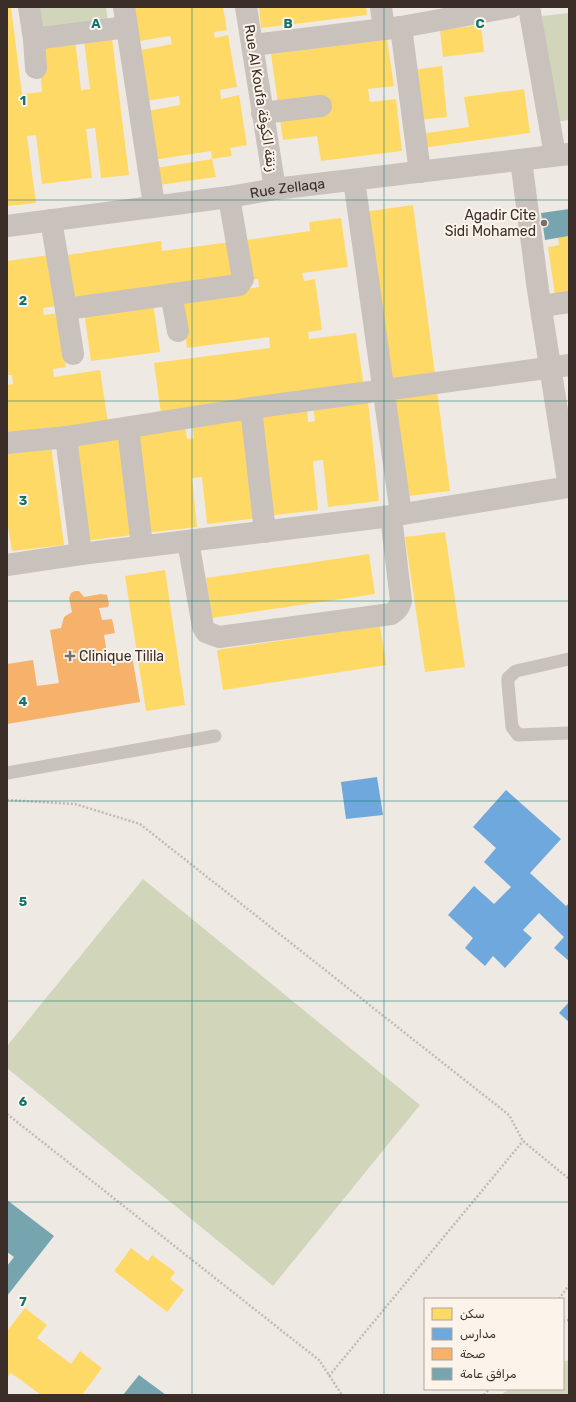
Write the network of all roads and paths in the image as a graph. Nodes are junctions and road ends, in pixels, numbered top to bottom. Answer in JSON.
{"nodes":[{"id":1,"x":29,"y":7,"type":"edge"},
{"id":2,"x":246,"y":7,"type":"edge"},
{"id":3,"x":381,"y":7,"type":"edge"},
{"id":4,"x":511,"y":7,"type":"edge"},
{"id":5,"x":529,"y":7,"type":"edge"},
{"id":6,"x":125,"y":17,"type":"edge"},
{"id":7,"x":392,"y":28,"type":"junction"},
{"id":8,"x":34,"y":39,"type":"junction"},
{"id":9,"x":252,"y":45,"type":"junction"},
{"id":10,"x":36,"y":68,"type":"dead end"},
{"id":11,"x":321,"y":106,"type":"dead end"},
{"id":12,"x":262,"y":113,"type":"junction"},
{"id":13,"x":562,"y":154,"type":"edge"},
{"id":14,"x":521,"y":160,"type":"junction"},
{"id":15,"x":420,"y":172,"type":"junction"},
{"id":16,"x":354,"y":180,"type":"junction"},
{"id":17,"x":275,"y":189,"type":"junction"},
{"id":18,"x":229,"y":197,"type":"junction"},
{"id":19,"x":154,"y":205,"type":"junction"},
{"id":20,"x":51,"y":220,"type":"junction"},
{"id":21,"x":7,"y":226,"type":"edge"},
{"id":22,"x":171,"y":294,"type":"junction"},
{"id":23,"x":569,"y":302,"type":"edge"},
{"id":24,"x":542,"y":306,"type":"junction"},
{"id":25,"x":66,"y":309,"type":"junction"},
{"id":26,"x":178,"y":331,"type":"dead end"},
{"id":27,"x":73,"y":354,"type":"dead end"},
{"id":28,"x":559,"y":366,"type":"edge"},
{"id":29,"x":383,"y":390,"type":"junction"},
{"id":30,"x":251,"y":408,"type":"junction"},
{"id":31,"x":128,"y":428,"type":"junction"},
{"id":32,"x":564,"y":430,"type":"edge"},
{"id":33,"x":66,"y":437,"type":"junction"},
{"id":34,"x":7,"y":444,"type":"edge"},
{"id":35,"x":569,"y":488,"type":"edge"},
{"id":36,"x":396,"y":515,"type":"junction"},
{"id":37,"x":265,"y":532,"type":"junction"},
{"id":38,"x":188,"y":541,"type":"junction"},
{"id":39,"x":142,"y":546,"type":"junction"},
{"id":40,"x":81,"y":554,"type":"junction"},
{"id":41,"x":7,"y":565,"type":"edge"},
{"id":42,"x":569,"y":659,"type":"edge"},
{"id":43,"x":569,"y":733,"type":"edge"},
{"id":44,"x":215,"y":736,"type":"dead end"},
{"id":45,"x":7,"y":773,"type":"edge"},
{"id":46,"x":7,"y":800,"type":"edge"},
{"id":47,"x":7,"y":1114,"type":"edge"},
{"id":48,"x":522,"y":1142,"type":"junction"},
{"id":49,"x":569,"y":1179,"type":"edge"},
{"id":50,"x":569,"y":1285,"type":"edge"},
{"id":51,"x":560,"y":1298,"type":"edge"},
{"id":52,"x":329,"y":1376,"type":"junction"},
{"id":53,"x":342,"y":1395,"type":"edge"}],
"edges":[{"from":1,"to":8,"type":"street"},
{"from":2,"to":9,"type":"street","name":"Rue Al Koufa زنقة الكوفة"},
{"from":3,"to":7,"type":"street"},
{"from":4,"to":7,"type":"street"},
{"from":5,"to":13,"type":"street"},
{"from":6,"to":8,"type":"street"},
{"from":6,"to":19,"type":"street"},
{"from":7,"to":9,"type":"street"},
{"from":7,"to":15,"type":"street"},
{"from":8,"to":10,"type":"street"},
{"from":9,"to":12,"type":"street","name":"Rue Al Koufa زنقة الكوفة"},
{"from":11,"to":12,"type":"street"},
{"from":12,"to":17,"type":"street","name":"Rue Al Koufa زنقة الكوفة"},
{"from":13,"to":14,"type":"street","name":"Rue Zellaqa"},
{"from":14,"to":15,"type":"street","name":"Rue Zellaqa"},
{"from":14,"to":24,"type":"street"},
{"from":15,"to":16,"type":"street","name":"Rue Zellaqa"},
{"from":16,"to":17,"type":"street","name":"Rue Zellaqa"},
{"from":16,"to":29,"type":"street"},
{"from":17,"to":18,"type":"street","name":"Rue Zellaqa"},
{"from":18,"to":19,"type":"street","name":"Rue Zellaqa"},
{"from":18,"to":22,"type":"street"},
{"from":19,"to":20,"type":"street","name":"Rue Zellaqa"},
{"from":20,"to":21,"type":"street","name":"Rue Zellaqa"},
{"from":20,"to":25,"type":"street"},
{"from":22,"to":25,"type":"street"},
{"from":22,"to":26,"type":"street"},
{"from":23,"to":24,"type":"street"},
{"from":24,"to":28,"type":"street"},
{"from":25,"to":27,"type":"street"},
{"from":28,"to":29,"type":"street"},
{"from":28,"to":32,"type":"street"},
{"from":29,"to":30,"type":"street"},
{"from":29,"to":36,"type":"street"},
{"from":30,"to":31,"type":"street"},
{"from":30,"to":37,"type":"street"},
{"from":31,"to":33,"type":"street"},
{"from":31,"to":39,"type":"street"},
{"from":32,"to":35,"type":"street"},
{"from":33,"to":34,"type":"street"},
{"from":33,"to":40,"type":"street"},
{"from":35,"to":36,"type":"street"},
{"from":36,"to":37,"type":"street"},
{"from":36,"to":38,"type":"street"},
{"from":37,"to":38,"type":"street"},
{"from":38,"to":39,"type":"street"},
{"from":39,"to":40,"type":"street"},
{"from":40,"to":41,"type":"street"},
{"from":42,"to":43,"type":"lane"},
{"from":44,"to":45,"type":"lane"},
{"from":46,"to":48,"type":"path"},
{"from":47,"to":52,"type":"path"},
{"from":48,"to":49,"type":"path"},
{"from":48,"to":52,"type":"path"},
{"from":50,"to":51,"type":"path"},
{"from":52,"to":53,"type":"path"}]}
